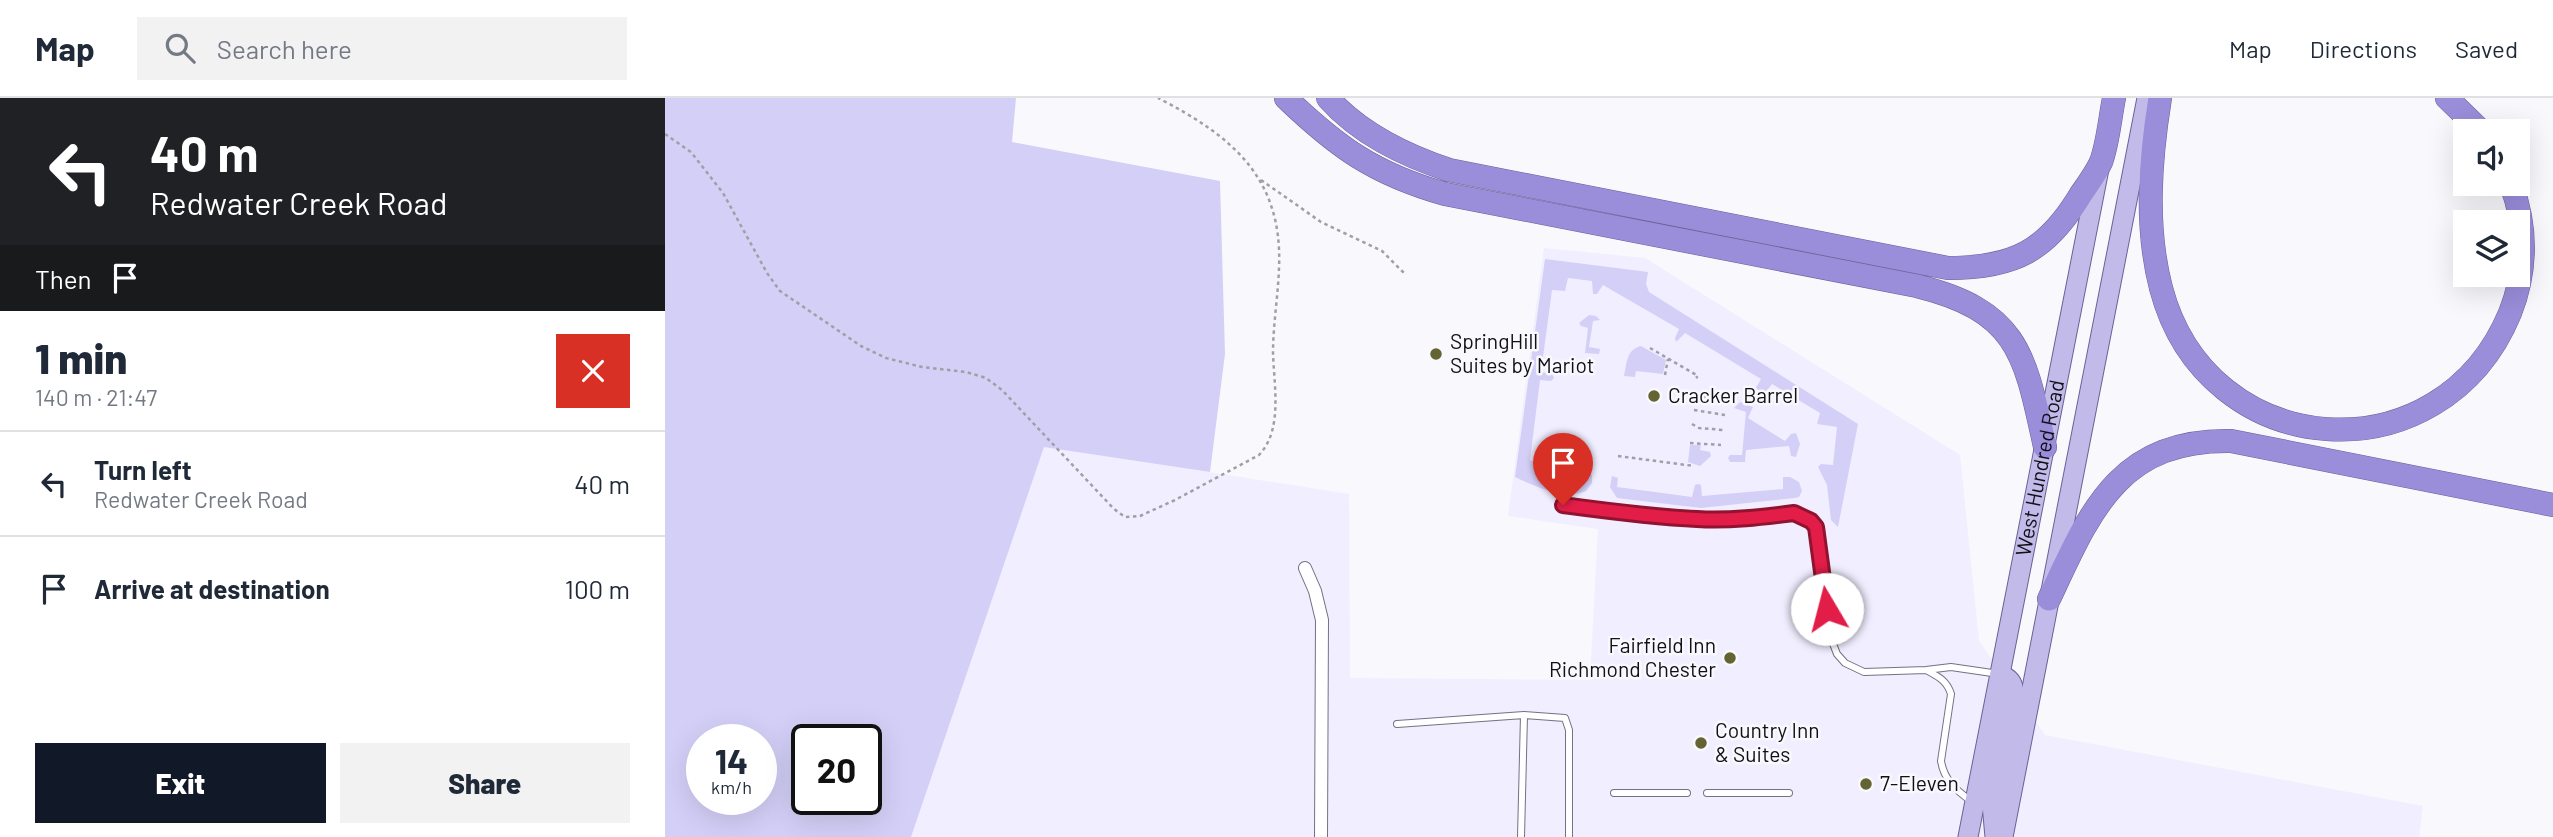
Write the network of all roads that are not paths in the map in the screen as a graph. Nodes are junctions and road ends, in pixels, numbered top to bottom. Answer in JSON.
{"nodes":[{"id":1,"x":1286,"y":98,"type":"edge"},
{"id":2,"x":1328,"y":98,"type":"edge"},
{"id":3,"x":2114,"y":98,"type":"edge"},
{"id":4,"x":2147,"y":98,"type":"edge"},
{"id":5,"x":2160,"y":98,"type":"edge"},
{"id":6,"x":2447,"y":98,"type":"edge"},
{"id":7,"x":2469,"y":119,"type":"edge"},
{"id":8,"x":2101,"y":161,"type":"junction"},
{"id":9,"x":2514,"y":196,"type":"edge"},
{"id":10,"x":2045,"y":447,"type":"junction"},
{"id":11,"x":1563,"y":505,"type":"dead end"},
{"id":12,"x":2553,"y":505,"type":"edge"},
{"id":13,"x":1305,"y":569,"type":"dead end"},
{"id":14,"x":2049,"y":599,"type":"junction"},
{"id":15,"x":1926,"y":670,"type":"junction"},
{"id":16,"x":2000,"y":674,"type":"junction"},
{"id":17,"x":1524,"y":715,"type":"junction"},
{"id":18,"x":1397,"y":724,"type":"dead end"},
{"id":19,"x":1614,"y":793,"type":"dead end"},
{"id":20,"x":1687,"y":793,"type":"dead end"},
{"id":21,"x":1707,"y":793,"type":"dead end"},
{"id":22,"x":1789,"y":793,"type":"dead end"},
{"id":23,"x":1975,"y":803,"type":"junction"},
{"id":24,"x":1321,"y":837,"type":"edge"},
{"id":25,"x":1521,"y":837,"type":"edge"},
{"id":26,"x":1569,"y":837,"type":"edge"},
{"id":27,"x":1968,"y":837,"type":"edge"},
{"id":28,"x":1995,"y":837,"type":"edge"},
{"id":29,"x":2003,"y":837,"type":"edge"}],
"edges":[{"from":1,"to":10,"type":"highway"},
{"from":2,"to":8,"type":"highway"},
{"from":3,"to":8,"type":"highway","name":"West Hundred Road"},
{"from":4,"to":14,"type":"main road","name":"West Hundred Road"},
{"from":5,"to":9,"type":"highway"},
{"from":6,"to":7,"type":"highway"},
{"from":8,"to":10,"type":"main road","name":"West Hundred Road"},
{"from":10,"to":16,"type":"main road","name":"West Hundred Road"},
{"from":11,"to":15,"type":"lane"},
{"from":12,"to":14,"type":"highway"},
{"from":13,"to":24,"type":"street"},
{"from":14,"to":29,"type":"main road","name":"West Hundred Road"},
{"from":15,"to":16,"type":"lane"},
{"from":15,"to":23,"type":"lane"},
{"from":16,"to":23,"type":"main road","name":"West Hundred Road"},
{"from":16,"to":28,"type":"main road"},
{"from":17,"to":18,"type":"lane"},
{"from":17,"to":25,"type":"lane"},
{"from":17,"to":26,"type":"lane"},
{"from":19,"to":20,"type":"lane"},
{"from":21,"to":22,"type":"lane"},
{"from":23,"to":27,"type":"main road","name":"West Hundred Road"}]}
